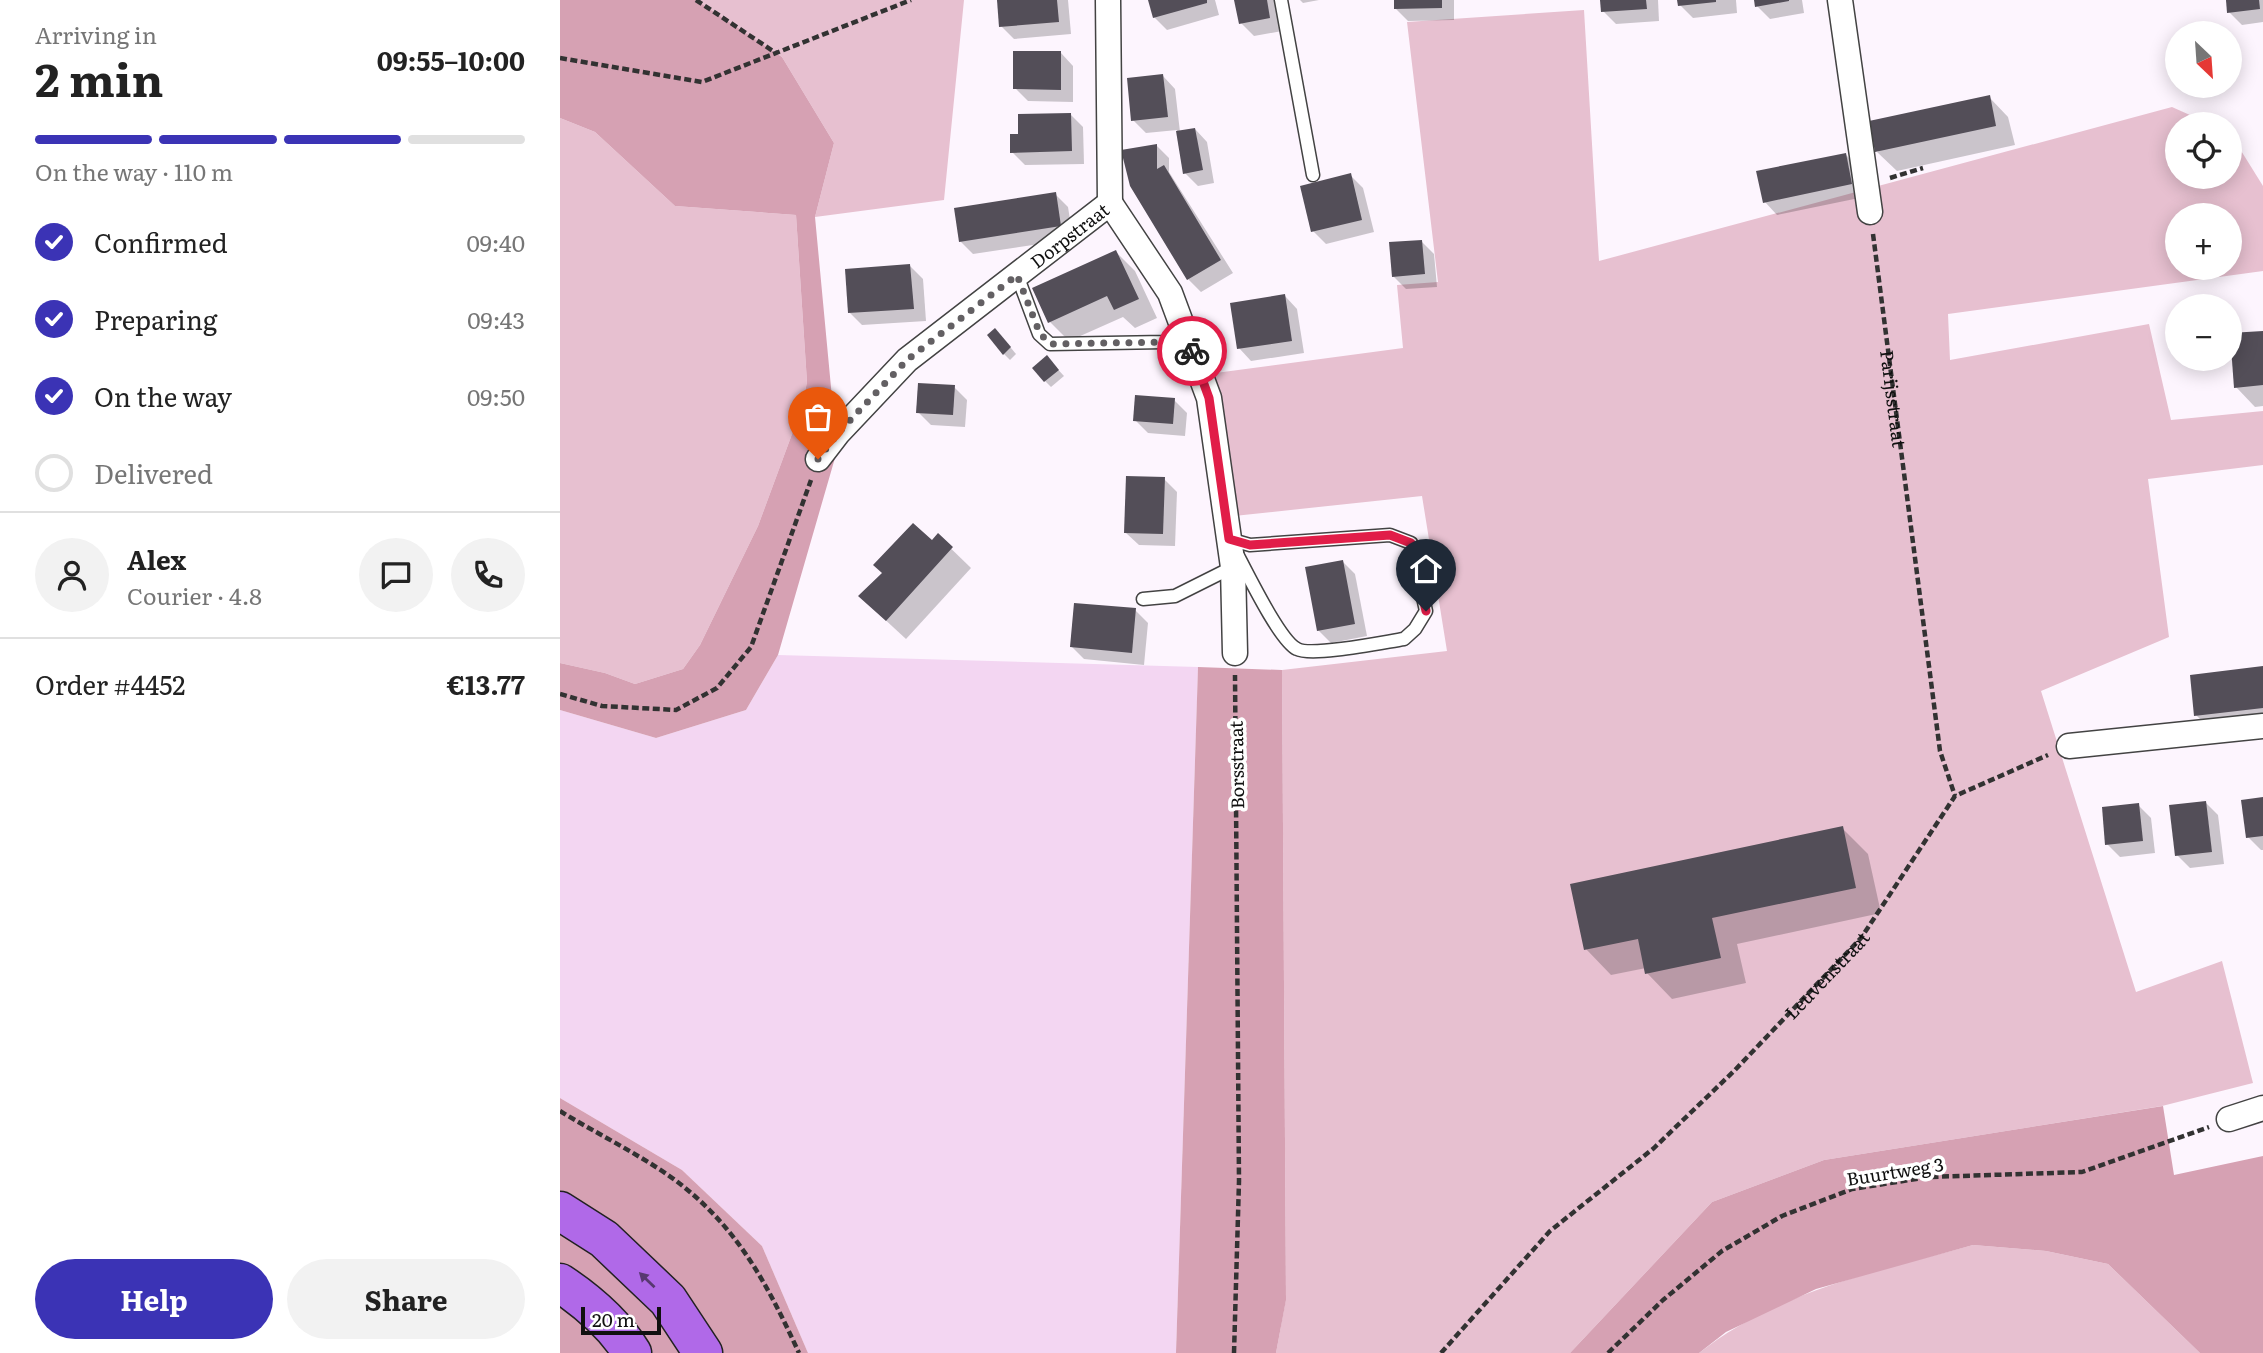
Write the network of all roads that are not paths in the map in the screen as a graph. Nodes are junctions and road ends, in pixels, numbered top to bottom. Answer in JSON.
{"nodes":[{"id":1,"x":1108,"y":0,"type":"edge"},
{"id":2,"x":1281,"y":0,"type":"edge"},
{"id":3,"x":1840,"y":0,"type":"edge"},
{"id":4,"x":1312,"y":175,"type":"dead end"},
{"id":5,"x":1111,"y":203,"type":"junction"},
{"id":6,"x":1870,"y":212,"type":"road end"},
{"id":7,"x":1017,"y":275,"type":"junction"},
{"id":8,"x":1186,"y":336,"type":"junction"},
{"id":9,"x":818,"y":459,"type":"road end"},
{"id":10,"x":1229,"y":539,"type":"junction"},
{"id":11,"x":1233,"y":567,"type":"junction"},
{"id":12,"x":1143,"y":599,"type":"dead end"},
{"id":13,"x":1235,"y":653,"type":"road end"},
{"id":14,"x":2263,"y":726,"type":"edge"},
{"id":15,"x":2069,"y":746,"type":"road end"},
{"id":16,"x":2263,"y":1108,"type":"edge"},
{"id":17,"x":2229,"y":1119,"type":"road end"},
{"id":18,"x":560,"y":1211,"type":"edge"},
{"id":19,"x":560,"y":1283,"type":"edge"},
{"id":20,"x":632,"y":1353,"type":"edge"},
{"id":21,"x":703,"y":1353,"type":"edge"}],
"edges":[{"from":1,"to":5,"type":"street","name":"Dorpstraat"},
{"from":2,"to":4,"type":"lane"},
{"from":3,"to":6,"type":"street"},
{"from":5,"to":7,"type":"street","name":"Dorpstraat"},
{"from":5,"to":8,"type":"street"},
{"from":7,"to":8,"type":"lane"},
{"from":7,"to":9,"type":"street","name":"Dorpstraat"},
{"from":8,"to":10,"type":"street"},
{"from":10,"to":10,"type":"lane"},
{"from":10,"to":11,"type":"street"},
{"from":11,"to":12,"type":"lane"},
{"from":11,"to":13,"type":"street"},
{"from":14,"to":15,"type":"street"},
{"from":16,"to":17,"type":"street"},
{"from":21,"to":18,"type":"highway","one_way":true},
{"from":19,"to":20,"type":"highway"}]}
